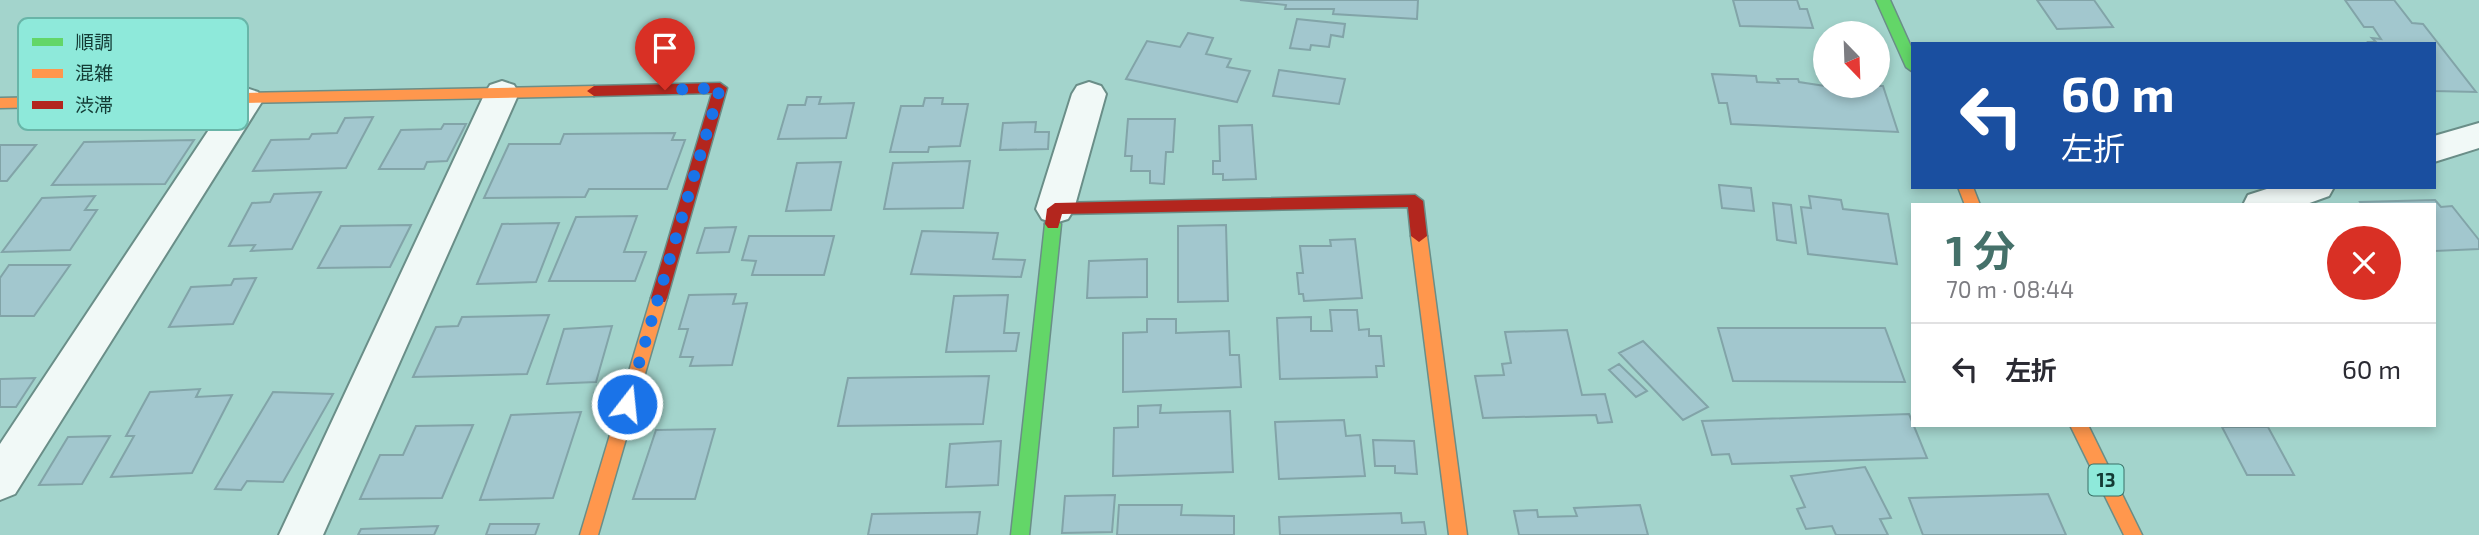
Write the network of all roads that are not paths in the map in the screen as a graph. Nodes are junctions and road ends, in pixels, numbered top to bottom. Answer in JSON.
{"nodes":[{"id":1,"x":1883,"y":0,"type":"edge"},
{"id":2,"x":1911,"y":63,"type":"edge"},
{"id":3,"x":502,"y":93,"type":"junction"},
{"id":4,"x":1090,"y":94,"type":"dead end"},
{"id":5,"x":248,"y":100,"type":"edge"},
{"id":6,"x":0,"y":103,"type":"edge"},
{"id":7,"x":18,"y":103,"type":"edge"},
{"id":8,"x":227,"y":130,"type":"edge"},
{"id":9,"x":2479,"y":135,"type":"edge"},
{"id":10,"x":2436,"y":148,"type":"edge"},
{"id":11,"x":2310,"y":189,"type":"edge"},
{"id":12,"x":2267,"y":203,"type":"edge"},
{"id":13,"x":1055,"y":209,"type":"junction"},
{"id":14,"x":2080,"y":427,"type":"edge"},
{"id":15,"x":0,"y":481,"type":"edge"},
{"id":16,"x":301,"y":535,"type":"edge"},
{"id":17,"x":589,"y":535,"type":"edge"},
{"id":18,"x":1020,"y":535,"type":"edge"},
{"id":19,"x":1458,"y":535,"type":"edge"},
{"id":20,"x":2133,"y":535,"type":"edge"}],
"edges":[{"from":1,"to":2,"type":"main road"},
{"from":3,"to":5,"type":"main road"},
{"from":3,"to":16,"type":"street"},
{"from":3,"to":17,"type":"main road"},
{"from":4,"to":13,"type":"street"},
{"from":6,"to":7,"type":"main road"},
{"from":8,"to":15,"type":"street"},
{"from":9,"to":10,"type":"street"},
{"from":11,"to":12,"type":"street"},
{"from":13,"to":18,"type":"main road"},
{"from":13,"to":19,"type":"main road"},
{"from":14,"to":20,"type":"main road","number":"13"}]}
